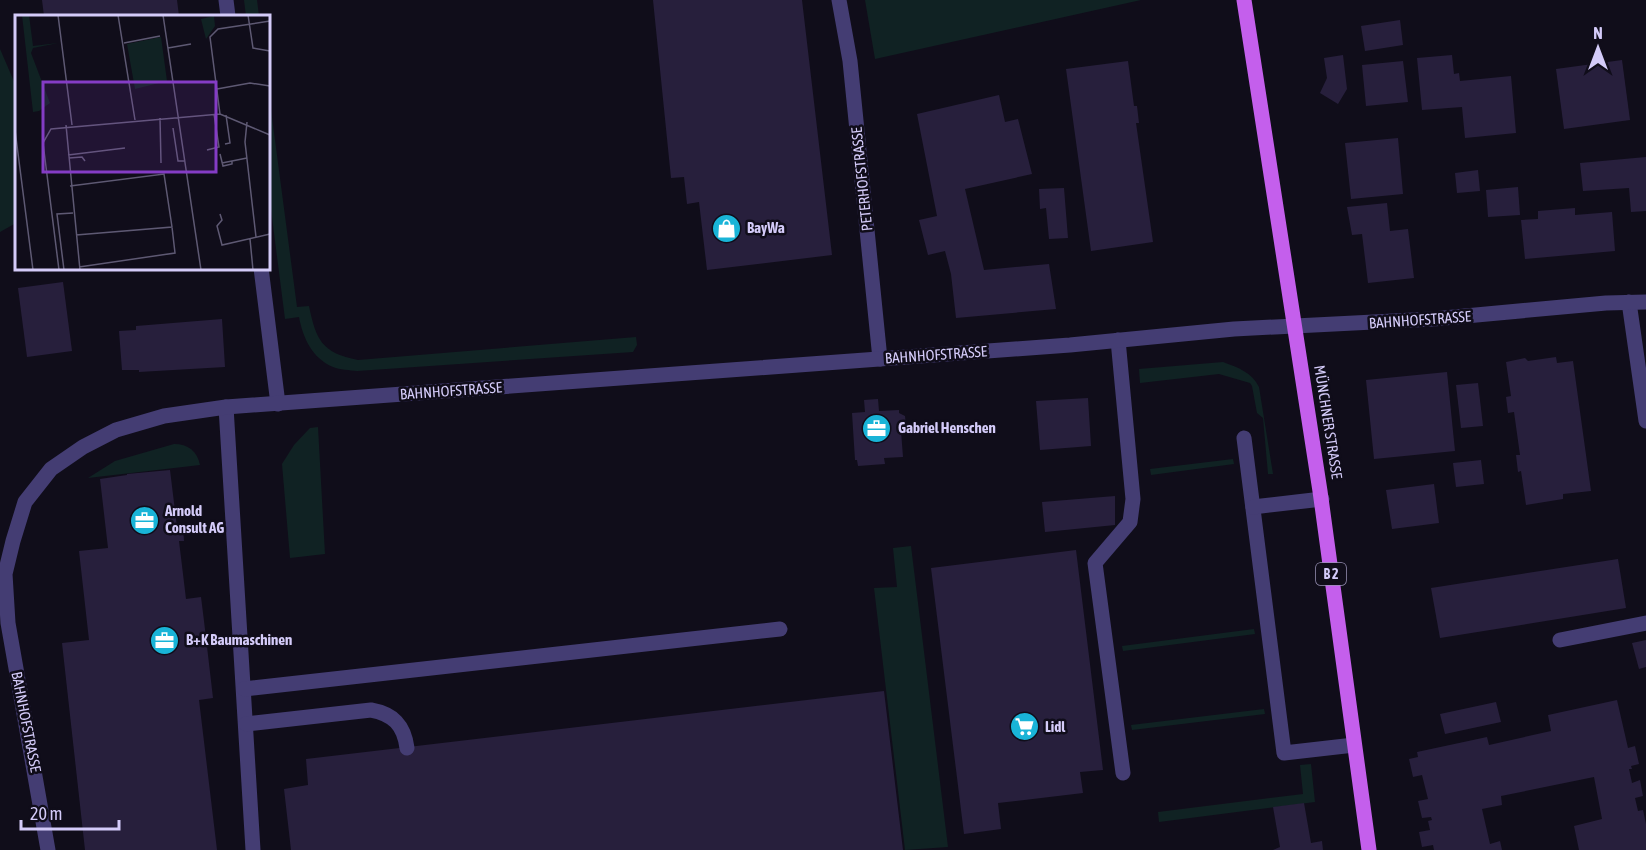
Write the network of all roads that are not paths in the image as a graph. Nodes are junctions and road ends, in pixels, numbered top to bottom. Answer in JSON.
{"nodes":[{"id":1,"x":226,"y":0,"type":"edge"},
{"id":2,"x":840,"y":0,"type":"edge"},
{"id":3,"x":1244,"y":0,"type":"edge"},
{"id":4,"x":228,"y":15,"type":"edge"},
{"id":5,"x":261,"y":270,"type":"edge"},
{"id":6,"x":1629,"y":302,"type":"junction"},
{"id":7,"x":1646,"y":302,"type":"edge"},
{"id":8,"x":1296,"y":326,"type":"junction"},
{"id":9,"x":1118,"y":340,"type":"junction"},
{"id":10,"x":880,"y":359,"type":"junction"},
{"id":11,"x":279,"y":404,"type":"junction"},
{"id":12,"x":226,"y":407,"type":"junction"},
{"id":13,"x":1646,"y":421,"type":"edge"},
{"id":14,"x":1245,"y":438,"type":"dead end"},
{"id":15,"x":1322,"y":499,"type":"junction"},
{"id":16,"x":1253,"y":507,"type":"junction"},
{"id":17,"x":1646,"y":623,"type":"edge"},
{"id":18,"x":780,"y":629,"type":"dead end"},
{"id":19,"x":1560,"y":640,"type":"dead end"},
{"id":20,"x":244,"y":689,"type":"junction"},
{"id":21,"x":246,"y":724,"type":"junction"},
{"id":22,"x":1354,"y":745,"type":"junction"},
{"id":23,"x":407,"y":748,"type":"dead end"},
{"id":24,"x":1123,"y":773,"type":"dead end"},
{"id":25,"x":48,"y":850,"type":"edge"},
{"id":26,"x":253,"y":850,"type":"edge"},
{"id":27,"x":1369,"y":850,"type":"edge"}],
"edges":[{"from":1,"to":4,"type":"street"},
{"from":2,"to":10,"type":"street","name":"PETERHOFSTRASSE"},
{"from":3,"to":8,"type":"main road","name":"MÜNCHNER STRASSE","number":"B 2"},
{"from":5,"to":11,"type":"street"},
{"from":6,"to":7,"type":"street","name":"BAHNHOFSTRASSE"},
{"from":6,"to":8,"type":"street","name":"BAHNHOFSTRASSE"},
{"from":6,"to":13,"type":"street"},
{"from":8,"to":9,"type":"street","name":"BAHNHOFSTRASSE"},
{"from":8,"to":15,"type":"main road","name":"MÜNCHNER STRASSE","number":"B 2"},
{"from":9,"to":10,"type":"street","name":"BAHNHOFSTRASSE"},
{"from":9,"to":24,"type":"street"},
{"from":10,"to":11,"type":"street","name":"BAHNHOFSTRASSE"},
{"from":11,"to":12,"type":"street","name":"BAHNHOFSTRASSE"},
{"from":12,"to":20,"type":"street"},
{"from":12,"to":25,"type":"street","name":"BAHNHOFSTRASSE"},
{"from":14,"to":16,"type":"street"},
{"from":15,"to":16,"type":"street"},
{"from":15,"to":22,"type":"main road","name":"MÜNCHNER STRASSE","number":"B 2"},
{"from":16,"to":22,"type":"street"},
{"from":17,"to":19,"type":"street"},
{"from":18,"to":20,"type":"street"},
{"from":20,"to":21,"type":"street"},
{"from":21,"to":23,"type":"street"},
{"from":21,"to":26,"type":"street"},
{"from":22,"to":27,"type":"main road","name":"MÜNCHNER STRASSE","number":"B 2"}]}
